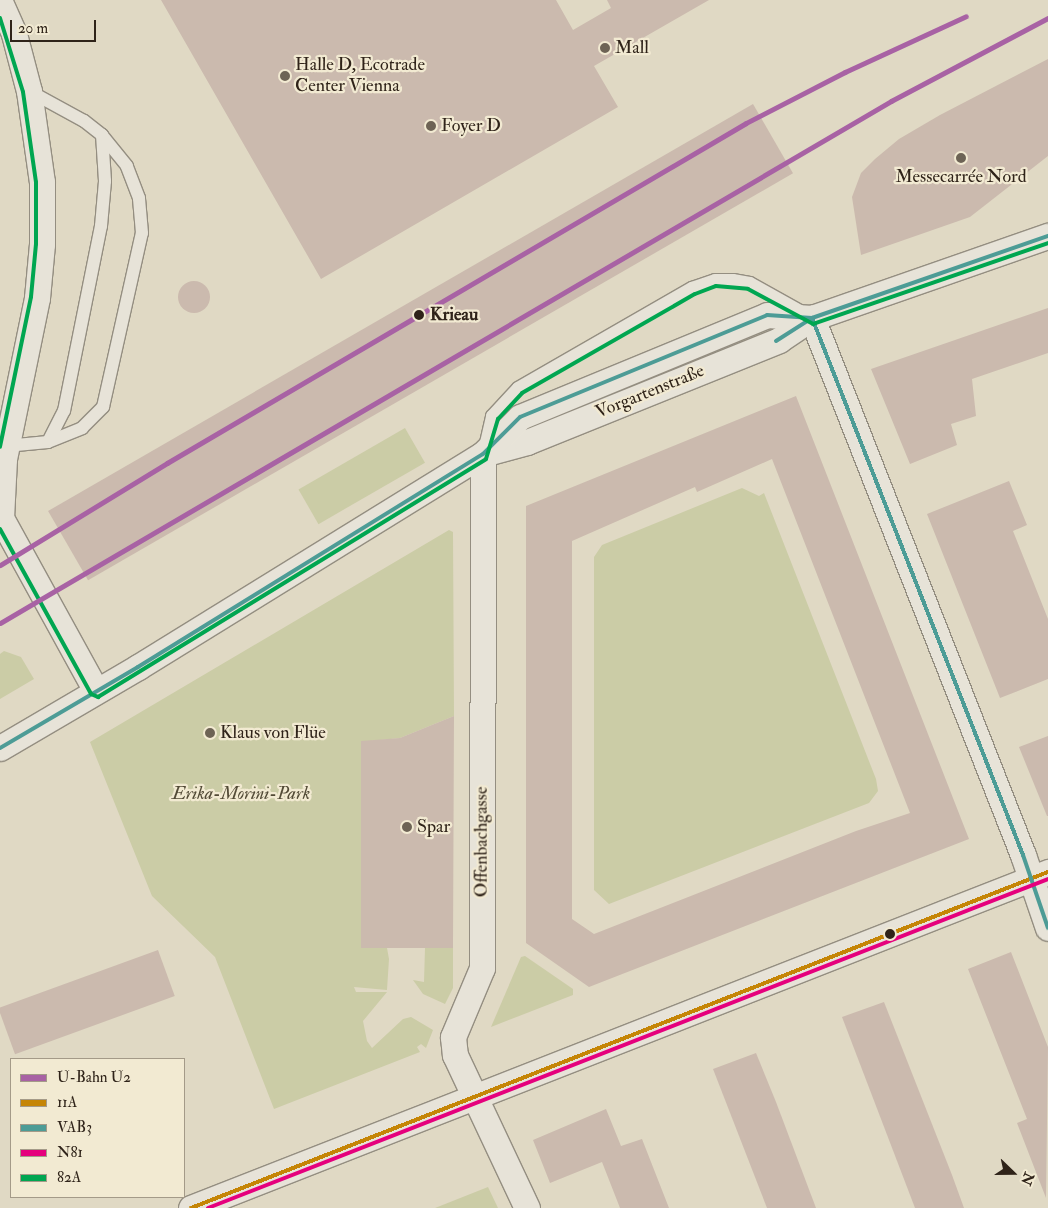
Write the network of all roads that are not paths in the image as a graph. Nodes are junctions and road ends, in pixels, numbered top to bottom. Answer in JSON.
{"nodes":[{"id":1,"x":0,"y":2,"type":"edge"},
{"id":2,"x":29,"y":92,"type":"junction"},
{"id":3,"x":102,"y":135,"type":"junction"},
{"id":4,"x":1048,"y":236,"type":"edge"},
{"id":5,"x":812,"y":318,"type":"junction"},
{"id":6,"x":48,"y":442,"type":"junction"},
{"id":7,"x":6,"y":446,"type":"junction"},
{"id":8,"x":484,"y":454,"type":"junction"},
{"id":9,"x":96,"y":691,"type":"junction"},
{"id":10,"x":0,"y":748,"type":"edge"},
{"id":11,"x":1040,"y":875,"type":"edge"},
{"id":12,"x":1048,"y":928,"type":"edge"},
{"id":13,"x":477,"y":1097,"type":"junction"},
{"id":14,"x":191,"y":1208,"type":"edge"},
{"id":15,"x":527,"y":1208,"type":"edge"}],
"edges":[{"from":1,"to":2,"type":"street"},
{"from":2,"to":3,"type":"lane"},
{"from":2,"to":7,"type":"street"},
{"from":3,"to":6,"type":"lane"},
{"from":3,"to":6,"type":"lane"},
{"from":4,"to":5,"type":"street","name":"Vorgartenstraße"},
{"from":5,"to":8,"type":"street","name":"Vorgartenstraße"},
{"from":5,"to":8,"type":"lane"},
{"from":5,"to":11,"type":"street"},
{"from":6,"to":7,"type":"lane"},
{"from":7,"to":9,"type":"street"},
{"from":8,"to":9,"type":"street","name":"Vorgartenstraße"},
{"from":8,"to":13,"type":"street","name":"Offenbachgasse"},
{"from":9,"to":10,"type":"street","name":"Vorgartenstraße"},
{"from":11,"to":12,"type":"street"},
{"from":11,"to":13,"type":"street"},
{"from":13,"to":14,"type":"street"},
{"from":13,"to":15,"type":"street","name":"Offenbachgasse"}]}
